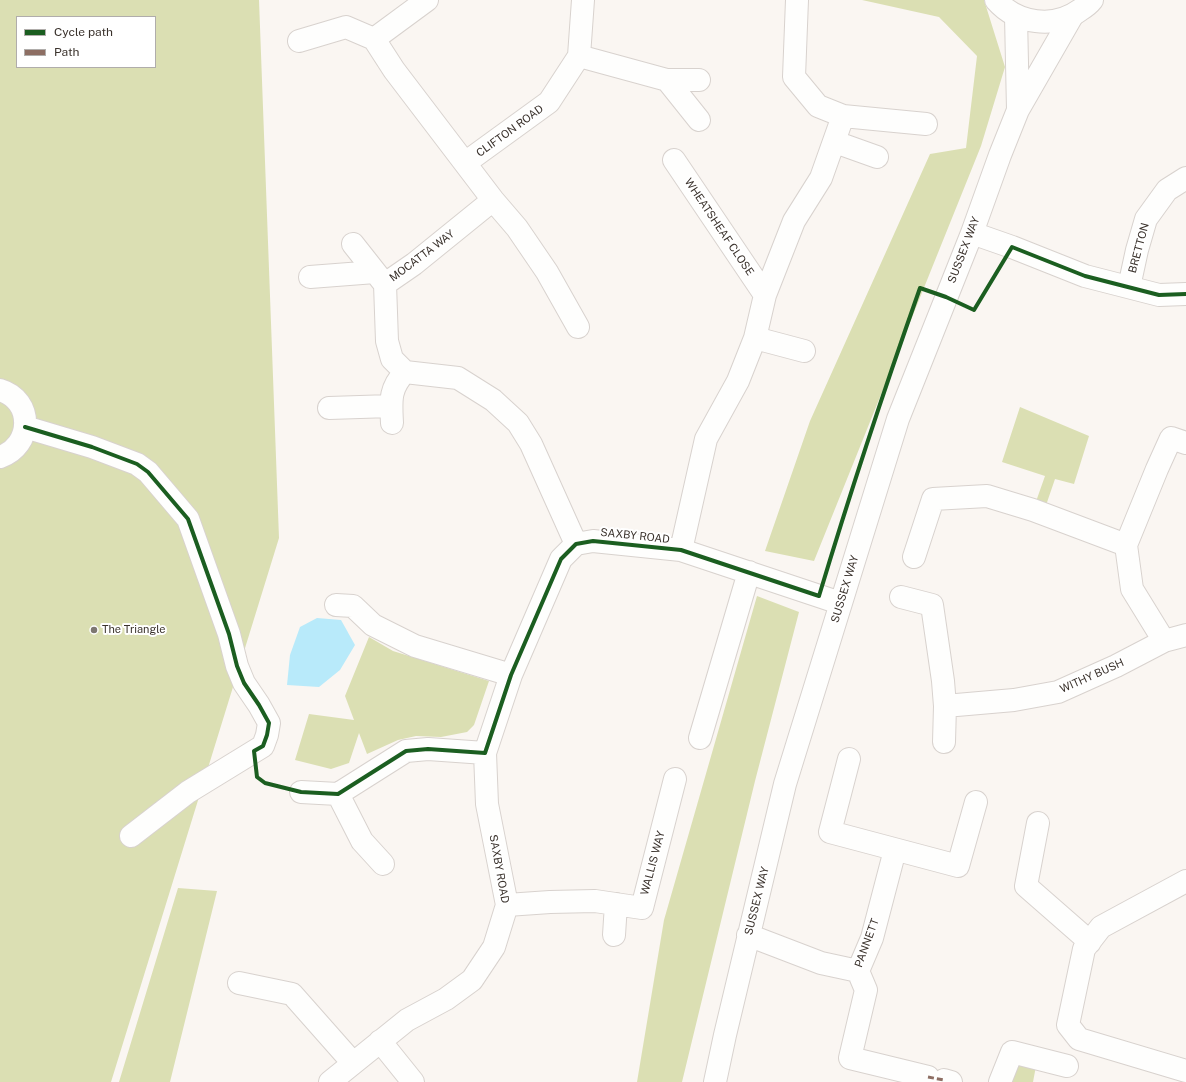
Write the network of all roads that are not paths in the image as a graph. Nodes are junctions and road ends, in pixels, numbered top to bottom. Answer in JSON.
{"nodes":[{"id":1,"x":427,"y":0,"type":"edge"},
{"id":2,"x":583,"y":0,"type":"edge"},
{"id":3,"x":797,"y":0,"type":"edge"},
{"id":4,"x":996,"y":0,"type":"edge"},
{"id":5,"x":1092,"y":0,"type":"edge"},
{"id":6,"x":1016,"y":16,"type":"junction"},
{"id":7,"x":1072,"y":16,"type":"junction"},
{"id":8,"x":374,"y":39,"type":"junction"},
{"id":9,"x":299,"y":41,"type":"dead end"},
{"id":10,"x":579,"y":56,"type":"junction"},
{"id":11,"x":667,"y":80,"type":"junction"},
{"id":12,"x":698,"y":80,"type":"dead end"},
{"id":13,"x":1018,"y":110,"type":"junction"},
{"id":14,"x":843,"y":116,"type":"junction"},
{"id":15,"x":699,"y":120,"type":"dead end"},
{"id":16,"x":926,"y":124,"type":"dead end"},
{"id":17,"x":834,"y":142,"type":"junction"},
{"id":18,"x":877,"y":157,"type":"dead end"},
{"id":19,"x":674,"y":160,"type":"dead end"},
{"id":20,"x":465,"y":163,"type":"junction"},
{"id":21,"x":1186,"y":178,"type":"edge"},
{"id":22,"x":493,"y":200,"type":"junction"},
{"id":23,"x":972,"y":233,"type":"junction"},
{"id":24,"x":353,"y":244,"type":"dead end"},
{"id":25,"x":310,"y":277,"type":"dead end"},
{"id":26,"x":380,"y":278,"type":"junction"},
{"id":27,"x":1129,"y":287,"type":"junction"},
{"id":28,"x":1186,"y":294,"type":"edge"},
{"id":29,"x":765,"y":295,"type":"junction"},
{"id":30,"x":578,"y":327,"type":"dead end"},
{"id":31,"x":755,"y":338,"type":"junction"},
{"id":32,"x":804,"y":351,"type":"dead end"},
{"id":33,"x":405,"y":372,"type":"junction"},
{"id":34,"x":0,"y":390,"type":"edge"},
{"id":35,"x":329,"y":408,"type":"dead end"},
{"id":36,"x":25,"y":427,"type":"junction"},
{"id":37,"x":1186,"y":443,"type":"edge"},
{"id":38,"x":0,"y":457,"type":"edge"},
{"id":39,"x":576,"y":544,"type":"junction"},
{"id":40,"x":1126,"y":545,"type":"junction"},
{"id":41,"x":681,"y":550,"type":"junction"},
{"id":42,"x":914,"y":557,"type":"dead end"},
{"id":43,"x":748,"y":572,"type":"junction"},
{"id":44,"x":901,"y":597,"type":"dead end"},
{"id":45,"x":840,"y":603,"type":"junction"},
{"id":46,"x":336,"y":605,"type":"dead end"},
{"id":47,"x":1186,"y":635,"type":"edge"},
{"id":48,"x":1164,"y":641,"type":"junction"},
{"id":49,"x":511,"y":675,"type":"junction"},
{"id":50,"x":945,"y":706,"type":"junction"},
{"id":51,"x":700,"y":738,"type":"dead end"},
{"id":52,"x":944,"y":742,"type":"dead end"},
{"id":53,"x":485,"y":753,"type":"junction"},
{"id":54,"x":849,"y":759,"type":"dead end"},
{"id":55,"x":675,"y":779,"type":"dead end"},
{"id":56,"x":301,"y":792,"type":"dead end"},
{"id":57,"x":338,"y":794,"type":"junction"},
{"id":58,"x":976,"y":802,"type":"dead end"},
{"id":59,"x":1038,"y":823,"type":"dead end"},
{"id":60,"x":131,"y":836,"type":"dead end"},
{"id":61,"x":895,"y":850,"type":"junction"},
{"id":62,"x":383,"y":864,"type":"dead end"},
{"id":63,"x":1186,"y":881,"type":"edge"},
{"id":64,"x":616,"y":904,"type":"junction"},
{"id":65,"x":507,"y":905,"type":"junction"},
{"id":66,"x":614,"y":935,"type":"dead end"},
{"id":67,"x":748,"y":936,"type":"junction"},
{"id":68,"x":1090,"y":942,"type":"junction"},
{"id":69,"x":858,"y":971,"type":"junction"},
{"id":70,"x":239,"y":983,"type":"dead end"},
{"id":71,"x":1079,"y":1039,"type":"junction"},
{"id":72,"x":380,"y":1041,"type":"junction"},
{"id":73,"x":353,"y":1063,"type":"junction"},
{"id":74,"x":1186,"y":1071,"type":"edge"},
{"id":75,"x":1065,"y":1074,"type":"edge"},
{"id":76,"x":941,"y":1080,"type":"edge"},
{"id":77,"x":330,"y":1082,"type":"edge"},
{"id":78,"x":413,"y":1082,"type":"edge"},
{"id":79,"x":716,"y":1082,"type":"edge"},
{"id":80,"x":1000,"y":1082,"type":"edge"}],
"edges":[{"from":1,"to":8,"type":"street"},
{"from":2,"to":10,"type":"street"},
{"from":3,"to":14,"type":"street"},
{"from":4,"to":6,"type":"street"},
{"from":5,"to":7,"type":"street"},
{"from":6,"to":7,"type":"street"},
{"from":6,"to":13,"type":"street","name":"SUSSEX WAY"},
{"from":7,"to":13,"type":"street","name":"SUSSEX WAY"},
{"from":8,"to":9,"type":"street"},
{"from":8,"to":20,"type":"street","name":"CLIFTON ROAD"},
{"from":10,"to":11,"type":"street"},
{"from":10,"to":20,"type":"street","name":"CLIFTON ROAD"},
{"from":11,"to":12,"type":"street"},
{"from":11,"to":15,"type":"street"},
{"from":13,"to":23,"type":"street","name":"SUSSEX WAY"},
{"from":14,"to":16,"type":"street"},
{"from":14,"to":17,"type":"street"},
{"from":17,"to":18,"type":"street"},
{"from":17,"to":29,"type":"street"},
{"from":19,"to":29,"type":"street","name":"WHEATSHEAF CLOSE"},
{"from":20,"to":22,"type":"street","name":"CLIFTON ROAD"},
{"from":21,"to":27,"type":"street","name":"BRETTON"},
{"from":22,"to":26,"type":"street","name":"MOCATTA WAY"},
{"from":22,"to":30,"type":"street","name":"CLIFTON ROAD"},
{"from":23,"to":27,"type":"street"},
{"from":23,"to":45,"type":"street","name":"SUSSEX WAY"},
{"from":24,"to":26,"type":"street"},
{"from":25,"to":26,"type":"street"},
{"from":26,"to":33,"type":"street","name":"MOCATTA WAY"},
{"from":27,"to":28,"type":"street"},
{"from":29,"to":31,"type":"street"},
{"from":31,"to":32,"type":"street"},
{"from":31,"to":41,"type":"street"},
{"from":33,"to":35,"type":"street"},
{"from":33,"to":39,"type":"street"},
{"from":34,"to":36,"type":"street"},
{"from":36,"to":38,"type":"street"},
{"from":36,"to":60,"type":"street"},
{"from":37,"to":40,"type":"street"},
{"from":39,"to":41,"type":"street","name":"SAXBY ROAD"},
{"from":39,"to":49,"type":"street","name":"SAXBY ROAD"},
{"from":40,"to":42,"type":"street"},
{"from":40,"to":48,"type":"street"},
{"from":41,"to":43,"type":"street","name":"SAXBY ROAD"},
{"from":43,"to":45,"type":"street","name":"SAXBY ROAD"},
{"from":43,"to":51,"type":"street"},
{"from":44,"to":50,"type":"street"},
{"from":45,"to":67,"type":"street","name":"SUSSEX WAY"},
{"from":46,"to":49,"type":"street"},
{"from":47,"to":48,"type":"street","name":"WITHY BUSH"},
{"from":48,"to":50,"type":"street","name":"WITHY BUSH"},
{"from":49,"to":53,"type":"street","name":"SAXBY ROAD"},
{"from":50,"to":52,"type":"street"},
{"from":53,"to":57,"type":"street"},
{"from":53,"to":65,"type":"street","name":"SAXBY ROAD"},
{"from":54,"to":61,"type":"street"},
{"from":55,"to":64,"type":"street","name":"WALLIS WAY"},
{"from":56,"to":57,"type":"street"},
{"from":57,"to":62,"type":"street"},
{"from":58,"to":61,"type":"street"},
{"from":59,"to":68,"type":"street"},
{"from":61,"to":69,"type":"street","name":"PANNETT"},
{"from":63,"to":68,"type":"street"},
{"from":64,"to":65,"type":"street","name":"WALLIS WAY"},
{"from":64,"to":66,"type":"street"},
{"from":65,"to":72,"type":"street","name":"SAXBY ROAD"},
{"from":67,"to":69,"type":"street","name":"PANNETT"},
{"from":67,"to":79,"type":"street","name":"SUSSEX WAY"},
{"from":68,"to":71,"type":"street"},
{"from":69,"to":76,"type":"street"},
{"from":70,"to":73,"type":"street"},
{"from":71,"to":74,"type":"street"},
{"from":71,"to":75,"type":"street"},
{"from":72,"to":73,"type":"street","name":"SAXBY ROAD"},
{"from":72,"to":78,"type":"street"},
{"from":73,"to":77,"type":"street","name":"SAXBY ROAD"},
{"from":75,"to":80,"type":"street"}]}
